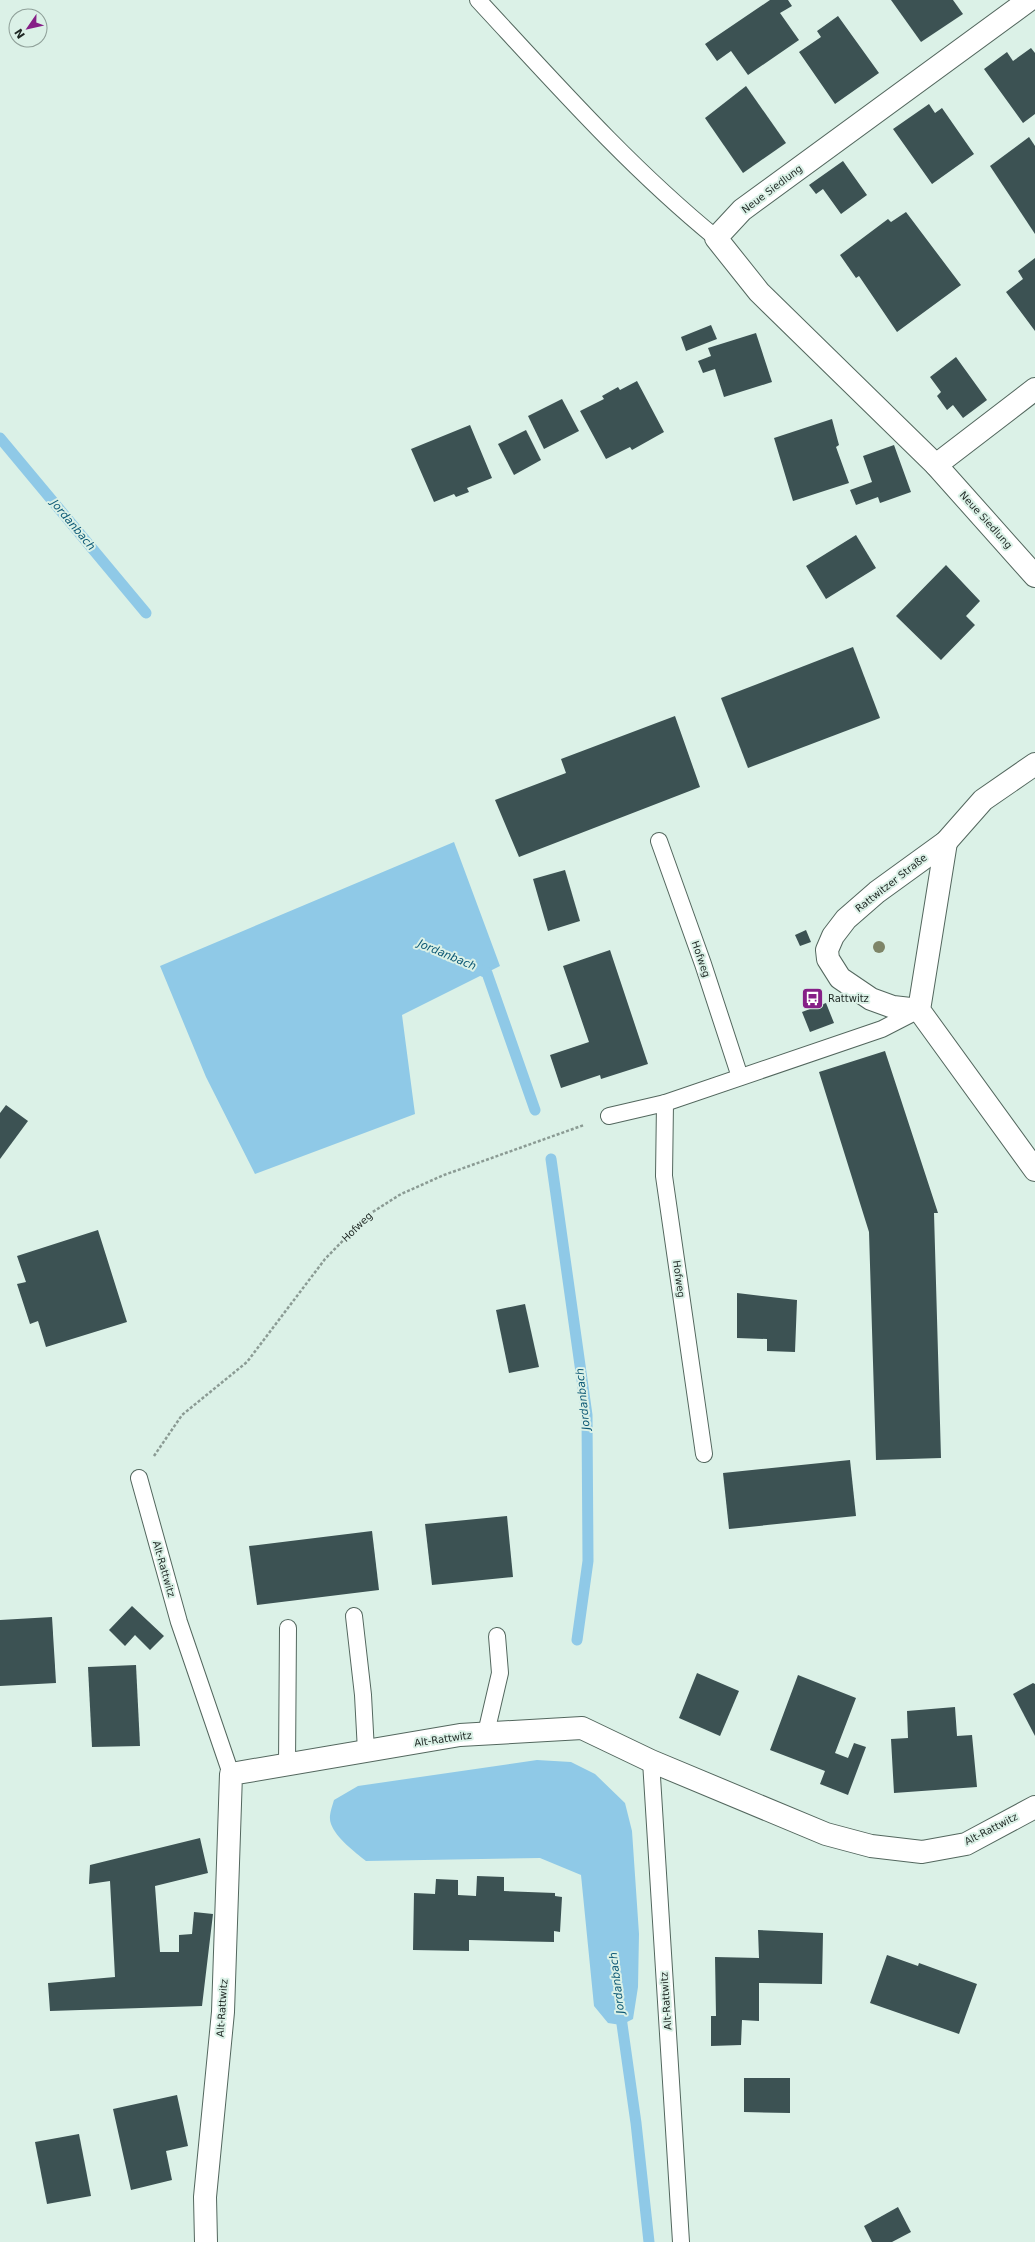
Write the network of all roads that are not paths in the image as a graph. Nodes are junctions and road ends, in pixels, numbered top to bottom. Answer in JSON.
{"nodes":[{"id":1,"x":478,"y":0,"type":"edge"},
{"id":2,"x":1029,"y":0,"type":"edge"},
{"id":3,"x":716,"y":238,"type":"junction"},
{"id":4,"x":1035,"y":389,"type":"edge"},
{"id":5,"x":936,"y":465,"type":"junction"},
{"id":6,"x":1035,"y":576,"type":"edge"},
{"id":7,"x":1035,"y":764,"type":"edge"},
{"id":8,"x":659,"y":841,"type":"dead end"},
{"id":9,"x":946,"y":842,"type":"junction"},
{"id":10,"x":919,"y":1010,"type":"junction"},
{"id":11,"x":740,"y":1077,"type":"junction"},
{"id":12,"x":665,"y":1103,"type":"junction"},
{"id":13,"x":609,"y":1116,"type":"road end"},
{"id":14,"x":1035,"y":1170,"type":"edge"},
{"id":15,"x":704,"y":1454,"type":"dead end"},
{"id":16,"x":139,"y":1478,"type":"road end"},
{"id":17,"x":354,"y":1616,"type":"dead end"},
{"id":18,"x":288,"y":1628,"type":"dead end"},
{"id":19,"x":497,"y":1636,"type":"dead end"},
{"id":20,"x":486,"y":1734,"type":"junction"},
{"id":21,"x":366,"y":1750,"type":"junction"},
{"id":22,"x":651,"y":1761,"type":"junction"},
{"id":23,"x":288,"y":1764,"type":"junction"},
{"id":24,"x":231,"y":1774,"type":"junction"},
{"id":25,"x":1035,"y":1807,"type":"edge"},
{"id":26,"x":206,"y":2242,"type":"edge"},
{"id":27,"x":681,"y":2242,"type":"edge"}],
"edges":[{"from":1,"to":3,"type":"lane"},
{"from":2,"to":3,"type":"street","name":"Neue Siedlung"},
{"from":3,"to":5,"type":"street","name":"Neue Siedlung"},
{"from":4,"to":5,"type":"street"},
{"from":5,"to":6,"type":"street","name":"Neue Siedlung"},
{"from":7,"to":9,"type":"street","name":"Rattwitzer Straße"},
{"from":8,"to":11,"type":"lane","name":"Hofweg"},
{"from":9,"to":10,"type":"street","name":"Rattwitzer Straße"},
{"from":9,"to":10,"type":"street","name":"Rattwitzer Straße"},
{"from":10,"to":11,"type":"lane"},
{"from":10,"to":14,"type":"street"},
{"from":11,"to":12,"type":"lane"},
{"from":12,"to":13,"type":"lane"},
{"from":12,"to":15,"type":"lane","name":"Hofweg"},
{"from":16,"to":24,"type":"lane","name":"Alt-Rattwitz"},
{"from":17,"to":21,"type":"lane"},
{"from":18,"to":23,"type":"lane"},
{"from":19,"to":20,"type":"lane"},
{"from":20,"to":21,"type":"street","name":"Alt-Rattwitz"},
{"from":20,"to":22,"type":"street","name":"Alt-Rattwitz"},
{"from":21,"to":23,"type":"street","name":"Alt-Rattwitz"},
{"from":22,"to":25,"type":"street","name":"Alt-Rattwitz"},
{"from":22,"to":27,"type":"lane","name":"Alt-Rattwitz"},
{"from":23,"to":24,"type":"street","name":"Alt-Rattwitz"},
{"from":24,"to":26,"type":"street","name":"Alt-Rattwitz"}]}
